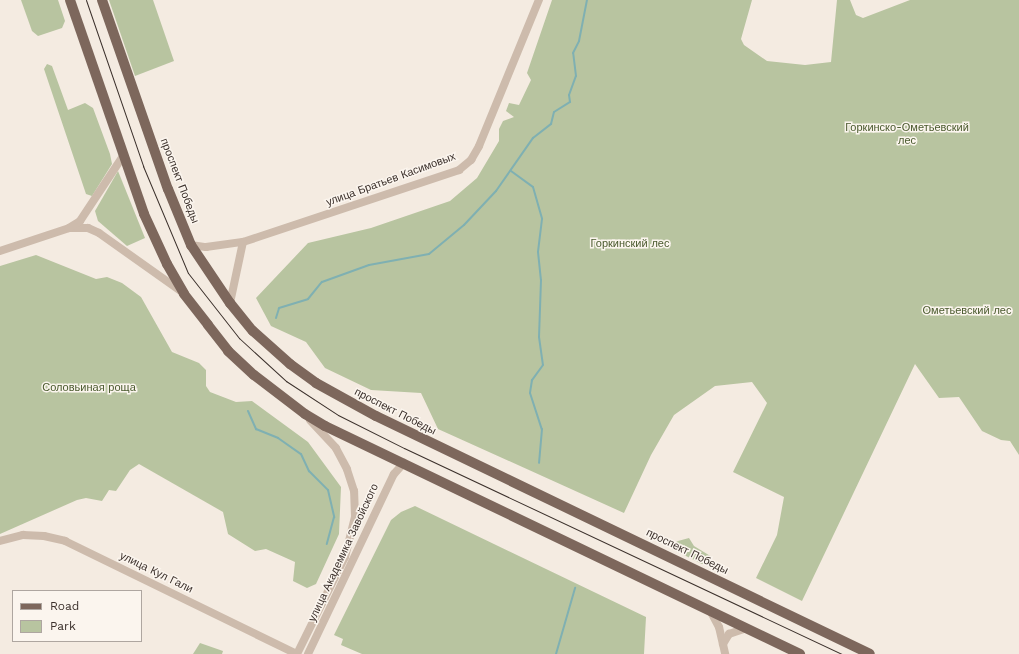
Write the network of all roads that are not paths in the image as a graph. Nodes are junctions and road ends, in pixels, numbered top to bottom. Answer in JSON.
{"nodes":[{"id":1,"x":70,"y":0,"type":"edge"},
{"id":2,"x":102,"y":0,"type":"edge"},
{"id":3,"x":539,"y":0,"type":"edge"},
{"id":4,"x":123,"y":156,"type":"junction"},
{"id":5,"x":69,"y":228,"type":"junction"},
{"id":6,"x":243,"y":242,"type":"junction"},
{"id":7,"x":191,"y":245,"type":"junction"},
{"id":8,"x":0,"y":251,"type":"edge"},
{"id":9,"x":184,"y":294,"type":"junction"},
{"id":10,"x":230,"y":304,"type":"junction"},
{"id":11,"x":304,"y":414,"type":"junction"},
{"id":12,"x":404,"y":463,"type":"junction"},
{"id":13,"x":0,"y":541,"type":"edge"},
{"id":14,"x":711,"y":612,"type":"junction"},
{"id":15,"x":746,"y":628,"type":"junction"},
{"id":16,"x":723,"y":644,"type":"junction"},
{"id":17,"x":297,"y":654,"type":"edge"},
{"id":18,"x":308,"y":654,"type":"edge"},
{"id":19,"x":725,"y":654,"type":"edge"},
{"id":20,"x":800,"y":654,"type":"edge"},
{"id":21,"x":870,"y":654,"type":"edge"}],
"edges":[{"from":1,"to":4,"type":"main road"},
{"from":2,"to":7,"type":"main road","name":"проспект Победы"},
{"from":3,"to":6,"type":"street","name":"улица Братьев Касимовых"},
{"from":4,"to":5,"type":"street"},
{"from":4,"to":9,"type":"main road"},
{"from":5,"to":8,"type":"street"},
{"from":5,"to":9,"type":"street"},
{"from":6,"to":7,"type":"street","name":"улица Братьев Касимовых"},
{"from":6,"to":10,"type":"street"},
{"from":7,"to":10,"type":"main road","name":"проспект Победы"},
{"from":9,"to":11,"type":"main road"},
{"from":10,"to":21,"type":"main road","name":"проспект Победы"},
{"from":11,"to":12,"type":"main road"},
{"from":11,"to":17,"type":"street","name":"улица Академика Завойского"},
{"from":12,"to":14,"type":"main road"},
{"from":12,"to":18,"type":"street","name":"улица Академика Завойского"},
{"from":13,"to":17,"type":"street","name":"улица Кул Гали"},
{"from":14,"to":15,"type":"main road"},
{"from":14,"to":16,"type":"street"},
{"from":15,"to":16,"type":"street"},
{"from":15,"to":20,"type":"main road"},
{"from":16,"to":19,"type":"street"}]}
